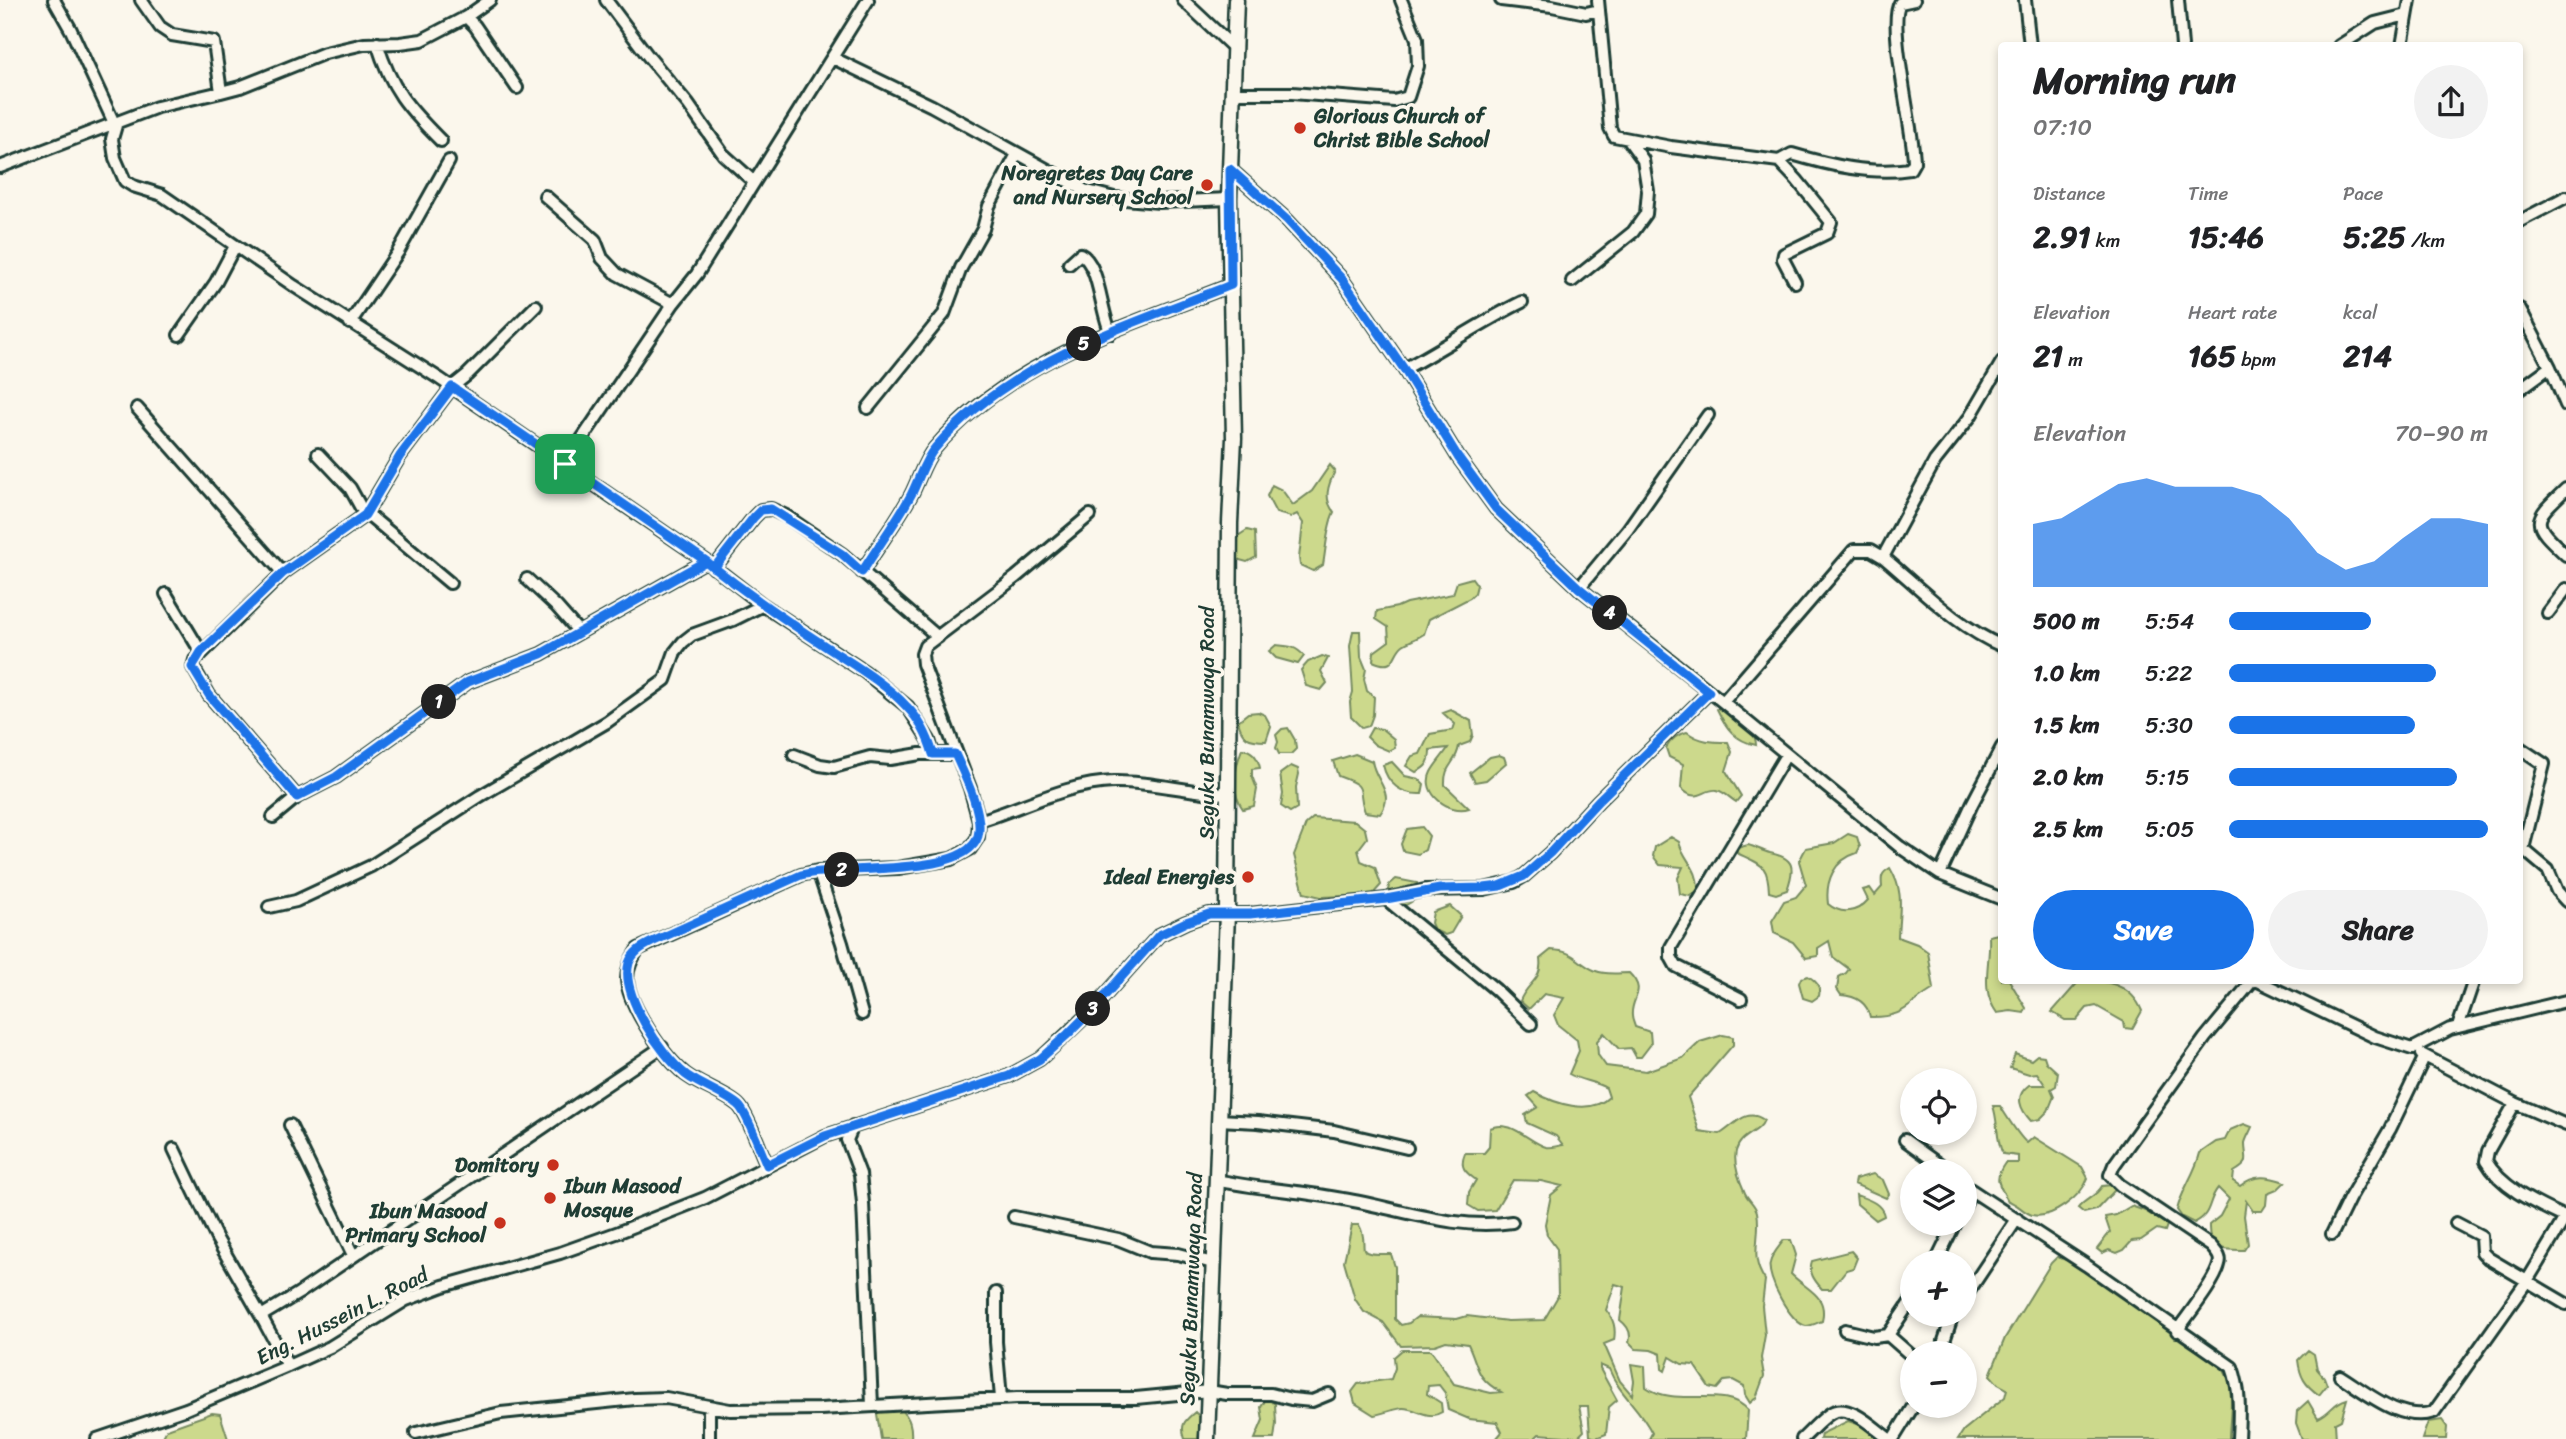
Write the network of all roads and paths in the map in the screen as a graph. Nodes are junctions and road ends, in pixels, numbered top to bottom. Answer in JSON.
{"nodes":[{"id":1,"x":54,"y":0,"type":"edge"},
{"id":2,"x":141,"y":0,"type":"edge"},
{"id":3,"x":490,"y":0,"type":"edge"},
{"id":4,"x":606,"y":0,"type":"edge"},
{"id":5,"x":869,"y":0,"type":"edge"},
{"id":6,"x":1184,"y":0,"type":"edge"},
{"id":7,"x":1236,"y":0,"type":"edge"},
{"id":8,"x":1401,"y":0,"type":"edge"},
{"id":9,"x":1501,"y":0,"type":"edge"},
{"id":10,"x":1914,"y":0,"type":"edge"},
{"id":11,"x":2025,"y":0,"type":"edge"},
{"id":12,"x":2178,"y":0,"type":"edge"},
{"id":13,"x":2410,"y":0,"type":"edge"},
{"id":14,"x":1599,"y":5,"type":"edge"},
{"id":15,"x":2407,"y":15,"type":"junction"},
{"id":16,"x":466,"y":17,"type":"junction"},
{"id":17,"x":2030,"y":42,"type":"edge"},
{"id":18,"x":2182,"y":42,"type":"edge"},
{"id":19,"x":2345,"y":42,"type":"edge"},
{"id":20,"x":2403,"y":42,"type":"edge"},
{"id":21,"x":377,"y":43,"type":"junction"},
{"id":22,"x":1234,"y":48,"type":"junction"},
{"id":23,"x":833,"y":58,"type":"junction"},
{"id":24,"x":517,"y":88,"type":"dead end"},
{"id":25,"x":221,"y":92,"type":"junction"},
{"id":26,"x":1233,"y":93,"type":"junction"},
{"id":27,"x":115,"y":122,"type":"junction"},
{"id":28,"x":1628,"y":139,"type":"junction"},
{"id":29,"x":441,"y":141,"type":"dead end"},
{"id":30,"x":1017,"y":154,"type":"junction"},
{"id":31,"x":449,"y":161,"type":"dead end"},
{"id":32,"x":1779,"y":161,"type":"junction"},
{"id":33,"x":0,"y":167,"type":"edge"},
{"id":34,"x":1230,"y":169,"type":"junction"},
{"id":35,"x":754,"y":182,"type":"junction"},
{"id":36,"x":545,"y":196,"type":"dead end"},
{"id":37,"x":2566,"y":197,"type":"edge"},
{"id":38,"x":1228,"y":199,"type":"junction"},
{"id":39,"x":2523,"y":220,"type":"edge"},
{"id":40,"x":235,"y":246,"type":"junction"},
{"id":41,"x":1069,"y":264,"type":"dead end"},
{"id":42,"x":1572,"y":281,"type":"dead end"},
{"id":43,"x":1795,"y":282,"type":"dead end"},
{"id":44,"x":1231,"y":285,"type":"junction"},
{"id":45,"x":1522,"y":302,"type":"dead end"},
{"id":46,"x":673,"y":304,"type":"junction"},
{"id":47,"x":536,"y":306,"type":"dead end"},
{"id":48,"x":2523,"y":315,"type":"edge"},
{"id":49,"x":350,"y":323,"type":"junction"},
{"id":50,"x":1111,"y":333,"type":"junction"},
{"id":51,"x":179,"y":335,"type":"dead end"},
{"id":52,"x":2550,"y":367,"type":"junction"},
{"id":53,"x":1404,"y":369,"type":"junction"},
{"id":54,"x":1998,"y":369,"type":"edge"},
{"id":55,"x":452,"y":387,"type":"junction"},
{"id":56,"x":2523,"y":387,"type":"edge"},
{"id":57,"x":2566,"y":405,"type":"edge"},
{"id":58,"x":137,"y":408,"type":"dead end"},
{"id":59,"x":868,"y":408,"type":"dead end"},
{"id":60,"x":1708,"y":415,"type":"dead end"},
{"id":61,"x":317,"y":454,"type":"dead end"},
{"id":62,"x":565,"y":464,"type":"junction"},
{"id":63,"x":2566,"y":489,"type":"edge"},
{"id":64,"x":365,"y":515,"type":"junction"},
{"id":65,"x":1090,"y":515,"type":"dead end"},
{"id":66,"x":2566,"y":555,"type":"edge"},
{"id":67,"x":1883,"y":557,"type":"junction"},
{"id":68,"x":710,"y":565,"type":"junction"},
{"id":69,"x":862,"y":572,"type":"junction"},
{"id":70,"x":283,"y":573,"type":"junction"},
{"id":71,"x":527,"y":579,"type":"dead end"},
{"id":72,"x":450,"y":583,"type":"dead end"},
{"id":73,"x":1579,"y":588,"type":"junction"},
{"id":74,"x":2566,"y":589,"type":"edge"},
{"id":75,"x":166,"y":594,"type":"dead end"},
{"id":76,"x":763,"y":605,"type":"junction"},
{"id":77,"x":2548,"y":613,"type":"dead end"},
{"id":78,"x":579,"y":632,"type":"junction"},
{"id":79,"x":938,"y":637,"type":"junction"},
{"id":80,"x":1998,"y":644,"type":"edge"},
{"id":81,"x":201,"y":652,"type":"junction"},
{"id":82,"x":1709,"y":692,"type":"junction"},
{"id":83,"x":1723,"y":702,"type":"junction"},
{"id":84,"x":2523,"y":750,"type":"edge"},
{"id":85,"x":933,"y":754,"type":"junction"},
{"id":86,"x":955,"y":754,"type":"junction"},
{"id":87,"x":794,"y":755,"type":"dead end"},
{"id":88,"x":1786,"y":755,"type":"junction"},
{"id":89,"x":1998,"y":755,"type":"edge"},
{"id":90,"x":1228,"y":793,"type":"junction"},
{"id":91,"x":297,"y":797,"type":"junction"},
{"id":92,"x":273,"y":817,"type":"dead end"},
{"id":93,"x":979,"y":821,"type":"junction"},
{"id":94,"x":2523,"y":847,"type":"edge"},
{"id":95,"x":2523,"y":852,"type":"edge"},
{"id":96,"x":818,"y":871,"type":"junction"},
{"id":97,"x":1940,"y":874,"type":"junction"},
{"id":98,"x":1998,"y":897,"type":"edge"},
{"id":99,"x":1386,"y":899,"type":"junction"},
{"id":100,"x":2566,"y":901,"type":"edge"},
{"id":101,"x":269,"y":907,"type":"dead end"},
{"id":102,"x":1227,"y":913,"type":"junction"},
{"id":103,"x":2252,"y":984,"type":"edge"},
{"id":104,"x":2263,"y":984,"type":"edge"},
{"id":105,"x":2473,"y":984,"type":"edge"},
{"id":106,"x":1741,"y":999,"type":"dead end"},
{"id":107,"x":2566,"y":1000,"type":"edge"},
{"id":108,"x":862,"y":1014,"type":"dead end"},
{"id":109,"x":1531,"y":1024,"type":"dead end"},
{"id":110,"x":2458,"y":1027,"type":"junction"},
{"id":111,"x":662,"y":1047,"type":"junction"},
{"id":112,"x":2412,"y":1049,"type":"junction"},
{"id":113,"x":2425,"y":1056,"type":"junction"},
{"id":114,"x":2515,"y":1103,"type":"junction"},
{"id":115,"x":1218,"y":1120,"type":"junction"},
{"id":116,"x":290,"y":1125,"type":"dead end"},
{"id":117,"x":2566,"y":1125,"type":"edge"},
{"id":118,"x":853,"y":1126,"type":"junction"},
{"id":119,"x":1912,"y":1145,"type":"edge"},
{"id":120,"x":1407,"y":1148,"type":"dead end"},
{"id":121,"x":174,"y":1149,"type":"dead end"},
{"id":122,"x":1931,"y":1159,"type":"edge"},
{"id":123,"x":767,"y":1165,"type":"junction"},
{"id":124,"x":1216,"y":1180,"type":"junction"},
{"id":125,"x":1977,"y":1194,"type":"edge"},
{"id":126,"x":1014,"y":1217,"type":"dead end"},
{"id":127,"x":2565,"y":1217,"type":"edge"},
{"id":128,"x":2017,"y":1219,"type":"junction"},
{"id":129,"x":1512,"y":1222,"type":"dead end"},
{"id":130,"x":2456,"y":1223,"type":"dead end"},
{"id":131,"x":2332,"y":1234,"type":"dead end"},
{"id":132,"x":353,"y":1255,"type":"junction"},
{"id":133,"x":1213,"y":1263,"type":"junction"},
{"id":134,"x":1977,"y":1279,"type":"edge"},
{"id":135,"x":2527,"y":1280,"type":"junction"},
{"id":136,"x":996,"y":1293,"type":"dead end"},
{"id":137,"x":2566,"y":1304,"type":"edge"},
{"id":138,"x":261,"y":1316,"type":"junction"},
{"id":139,"x":1900,"y":1317,"type":"edge"},
{"id":140,"x":1845,"y":1330,"type":"dead end"},
{"id":141,"x":2177,"y":1331,"type":"junction"},
{"id":142,"x":1888,"y":1335,"type":"junction"},
{"id":143,"x":1900,"y":1346,"type":"edge"},
{"id":144,"x":288,"y":1366,"type":"junction"},
{"id":145,"x":2340,"y":1376,"type":"dead end"},
{"id":146,"x":1209,"y":1391,"type":"junction"},
{"id":147,"x":1329,"y":1394,"type":"dead end"},
{"id":148,"x":1001,"y":1398,"type":"junction"},
{"id":149,"x":872,"y":1405,"type":"junction"},
{"id":150,"x":709,"y":1408,"type":"junction"},
{"id":151,"x":1905,"y":1418,"type":"edge"},
{"id":152,"x":416,"y":1433,"type":"dead end"},
{"id":153,"x":97,"y":1439,"type":"edge"},
{"id":154,"x":709,"y":1439,"type":"edge"},
{"id":155,"x":1207,"y":1439,"type":"edge"},
{"id":156,"x":1802,"y":1439,"type":"edge"},
{"id":157,"x":1891,"y":1439,"type":"edge"},
{"id":158,"x":2238,"y":1439,"type":"edge"}],
"edges":[{"from":1,"to":27,"type":"street"},
{"from":2,"to":25,"type":"street"},
{"from":3,"to":16,"type":"street"},
{"from":4,"to":35,"type":"street"},
{"from":5,"to":23,"type":"street"},
{"from":6,"to":22,"type":"street"},
{"from":7,"to":22,"type":"main road","name":"Seguku Bunamwaya Road"},
{"from":8,"to":26,"type":"street"},
{"from":9,"to":14,"type":"street"},
{"from":10,"to":32,"type":"street"},
{"from":11,"to":17,"type":"street"},
{"from":12,"to":18,"type":"street"},
{"from":13,"to":15,"type":"street"},
{"from":14,"to":28,"type":"street"},
{"from":15,"to":19,"type":"street"},
{"from":15,"to":20,"type":"street"},
{"from":16,"to":21,"type":"street"},
{"from":16,"to":24,"type":"street"},
{"from":21,"to":25,"type":"street"},
{"from":21,"to":29,"type":"street"},
{"from":22,"to":26,"type":"main road","name":"Seguku Bunamwaya Road"},
{"from":23,"to":30,"type":"street"},
{"from":23,"to":35,"type":"street"},
{"from":25,"to":27,"type":"street"},
{"from":26,"to":34,"type":"main road","name":"Seguku Bunamwaya Road"},
{"from":27,"to":33,"type":"street"},
{"from":27,"to":40,"type":"street"},
{"from":28,"to":32,"type":"street"},
{"from":28,"to":42,"type":"street"},
{"from":30,"to":38,"type":"street"},
{"from":30,"to":59,"type":"street"},
{"from":31,"to":49,"type":"street"},
{"from":32,"to":43,"type":"street"},
{"from":34,"to":38,"type":"main road","name":"Seguku Bunamwaya Road"},
{"from":34,"to":53,"type":"street"},
{"from":35,"to":46,"type":"street"},
{"from":36,"to":46,"type":"street"},
{"from":37,"to":39,"type":"street"},
{"from":38,"to":44,"type":"main road","name":"Seguku Bunamwaya Road"},
{"from":40,"to":49,"type":"street"},
{"from":40,"to":51,"type":"street"},
{"from":41,"to":50,"type":"street"},
{"from":44,"to":50,"type":"street"},
{"from":44,"to":90,"type":"main road","name":"Seguku Bunamwaya Road"},
{"from":45,"to":53,"type":"street"},
{"from":46,"to":62,"type":"street"},
{"from":47,"to":55,"type":"street"},
{"from":48,"to":52,"type":"street"},
{"from":49,"to":55,"type":"street"},
{"from":50,"to":69,"type":"street"},
{"from":52,"to":56,"type":"street"},
{"from":52,"to":57,"type":"street"},
{"from":53,"to":73,"type":"street"},
{"from":54,"to":67,"type":"street"},
{"from":55,"to":62,"type":"street"},
{"from":55,"to":64,"type":"street"},
{"from":58,"to":70,"type":"street"},
{"from":60,"to":73,"type":"street"},
{"from":61,"to":64,"type":"street"},
{"from":62,"to":68,"type":"street"},
{"from":63,"to":66,"type":"street"},
{"from":64,"to":70,"type":"street"},
{"from":64,"to":72,"type":"street"},
{"from":65,"to":79,"type":"street"},
{"from":67,"to":80,"type":"street"},
{"from":67,"to":83,"type":"street"},
{"from":68,"to":69,"type":"street"},
{"from":68,"to":76,"type":"street"},
{"from":68,"to":78,"type":"street"},
{"from":69,"to":79,"type":"street"},
{"from":70,"to":81,"type":"street"},
{"from":71,"to":78,"type":"street"},
{"from":73,"to":82,"type":"street"},
{"from":74,"to":77,"type":"street"},
{"from":75,"to":81,"type":"street"},
{"from":76,"to":85,"type":"street"},
{"from":76,"to":101,"type":"street"},
{"from":78,"to":91,"type":"street"},
{"from":79,"to":86,"type":"street"},
{"from":81,"to":91,"type":"street"},
{"from":82,"to":83,"type":"street"},
{"from":82,"to":99,"type":"street","name":"Eng. Hussein L. Road"},
{"from":83,"to":88,"type":"street"},
{"from":84,"to":94,"type":"street"},
{"from":85,"to":86,"type":"street"},
{"from":85,"to":87,"type":"street"},
{"from":86,"to":93,"type":"street"},
{"from":88,"to":97,"type":"street"},
{"from":88,"to":106,"type":"street"},
{"from":89,"to":97,"type":"street"},
{"from":90,"to":93,"type":"street"},
{"from":90,"to":102,"type":"main road","name":"Seguku Bunamwaya Road"},
{"from":91,"to":92,"type":"street"},
{"from":93,"to":96,"type":"street"},
{"from":95,"to":100,"type":"street"},
{"from":96,"to":108,"type":"street"},
{"from":96,"to":111,"type":"street"},
{"from":97,"to":98,"type":"street"},
{"from":99,"to":102,"type":"street","name":"Eng. Hussein L. Road"},
{"from":99,"to":109,"type":"street"},
{"from":102,"to":115,"type":"main road","name":"Seguku Bunamwaya Road"},
{"from":102,"to":118,"type":"street","name":"Eng. Hussein L. Road"},
{"from":103,"to":141,"type":"street"},
{"from":104,"to":112,"type":"street"},
{"from":105,"to":110,"type":"street"},
{"from":107,"to":110,"type":"street"},
{"from":110,"to":112,"type":"street"},
{"from":111,"to":123,"type":"street"},
{"from":111,"to":132,"type":"street"},
{"from":112,"to":113,"type":"street"},
{"from":113,"to":114,"type":"street"},
{"from":113,"to":131,"type":"street"},
{"from":114,"to":117,"type":"street"},
{"from":114,"to":127,"type":"street"},
{"from":115,"to":120,"type":"street"},
{"from":115,"to":124,"type":"main road","name":"Seguku Bunamwaya Road"},
{"from":116,"to":132,"type":"street"},
{"from":118,"to":123,"type":"street","name":"Eng. Hussein L. Road"},
{"from":118,"to":149,"type":"street"},
{"from":119,"to":122,"type":"street"},
{"from":121,"to":138,"type":"street"},
{"from":123,"to":144,"type":"street","name":"Eng. Hussein L. Road"},
{"from":124,"to":129,"type":"street"},
{"from":124,"to":133,"type":"main road","name":"Seguku Bunamwaya Road"},
{"from":125,"to":128,"type":"street"},
{"from":126,"to":133,"type":"street"},
{"from":127,"to":135,"type":"street"},
{"from":128,"to":134,"type":"street"},
{"from":128,"to":141,"type":"street"},
{"from":130,"to":135,"type":"street"},
{"from":132,"to":138,"type":"street"},
{"from":133,"to":146,"type":"main road","name":"Seguku Bunamwaya Road"},
{"from":135,"to":137,"type":"street"},
{"from":135,"to":145,"type":"street"},
{"from":136,"to":148,"type":"street"},
{"from":138,"to":144,"type":"street"},
{"from":139,"to":142,"type":"street"},
{"from":140,"to":142,"type":"street"},
{"from":141,"to":158,"type":"street"},
{"from":142,"to":143,"type":"street"},
{"from":144,"to":153,"type":"street","name":"Eng. Hussein L. Road"},
{"from":146,"to":147,"type":"street"},
{"from":146,"to":148,"type":"street"},
{"from":146,"to":155,"type":"main road","name":"Seguku Bunamwaya Road"},
{"from":148,"to":149,"type":"street"},
{"from":149,"to":150,"type":"street"},
{"from":150,"to":152,"type":"street"},
{"from":150,"to":154,"type":"street"},
{"from":151,"to":157,"type":"street"},
{"from":156,"to":157,"type":"street"}]}
